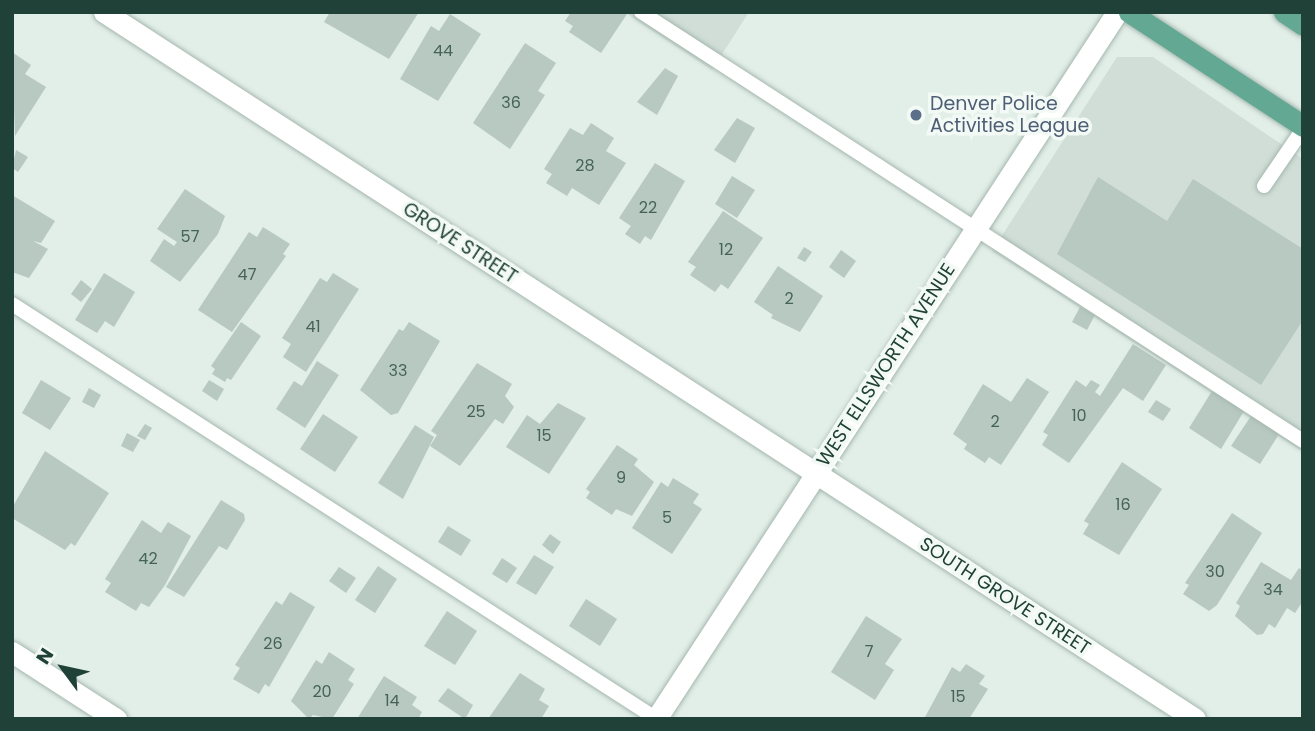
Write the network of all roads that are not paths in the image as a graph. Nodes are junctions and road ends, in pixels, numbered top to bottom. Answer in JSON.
{"nodes":[{"id":1,"x":104,"y":12,"type":"edge"},
{"id":2,"x":640,"y":12,"type":"edge"},
{"id":3,"x":1117,"y":12,"type":"edge"},
{"id":4,"x":1129,"y":12,"type":"edge"},
{"id":5,"x":1284,"y":12,"type":"edge"},
{"id":6,"x":1303,"y":25,"type":"edge"},
{"id":7,"x":1303,"y":127,"type":"edge"},
{"id":8,"x":1264,"y":186,"type":"dead end"},
{"id":9,"x":975,"y":230,"type":"junction"},
{"id":10,"x":12,"y":304,"type":"edge"},
{"id":11,"x":1303,"y":441,"type":"edge"},
{"id":12,"x":816,"y":474,"type":"junction"},
{"id":13,"x":12,"y":652,"type":"edge"},
{"id":14,"x":116,"y":719,"type":"edge"},
{"id":15,"x":656,"y":719,"type":"edge"},
{"id":16,"x":1195,"y":719,"type":"edge"}],
"edges":[{"from":1,"to":12,"type":"street","name":"GROVE STREET"},
{"from":2,"to":9,"type":"lane"},
{"from":3,"to":9,"type":"street","name":"WEST ELLSWORTH AVENUE"},
{"from":4,"to":7,"type":"main road"},
{"from":5,"to":6,"type":"main road"},
{"from":7,"to":8,"type":"lane"},
{"from":9,"to":11,"type":"lane"},
{"from":9,"to":12,"type":"street","name":"WEST ELLSWORTH AVENUE"},
{"from":10,"to":15,"type":"lane"},
{"from":12,"to":15,"type":"street","name":"WEST ELLSWORTH AVENUE"},
{"from":12,"to":16,"type":"street","name":"SOUTH GROVE STREET"},
{"from":13,"to":14,"type":"street"}]}
